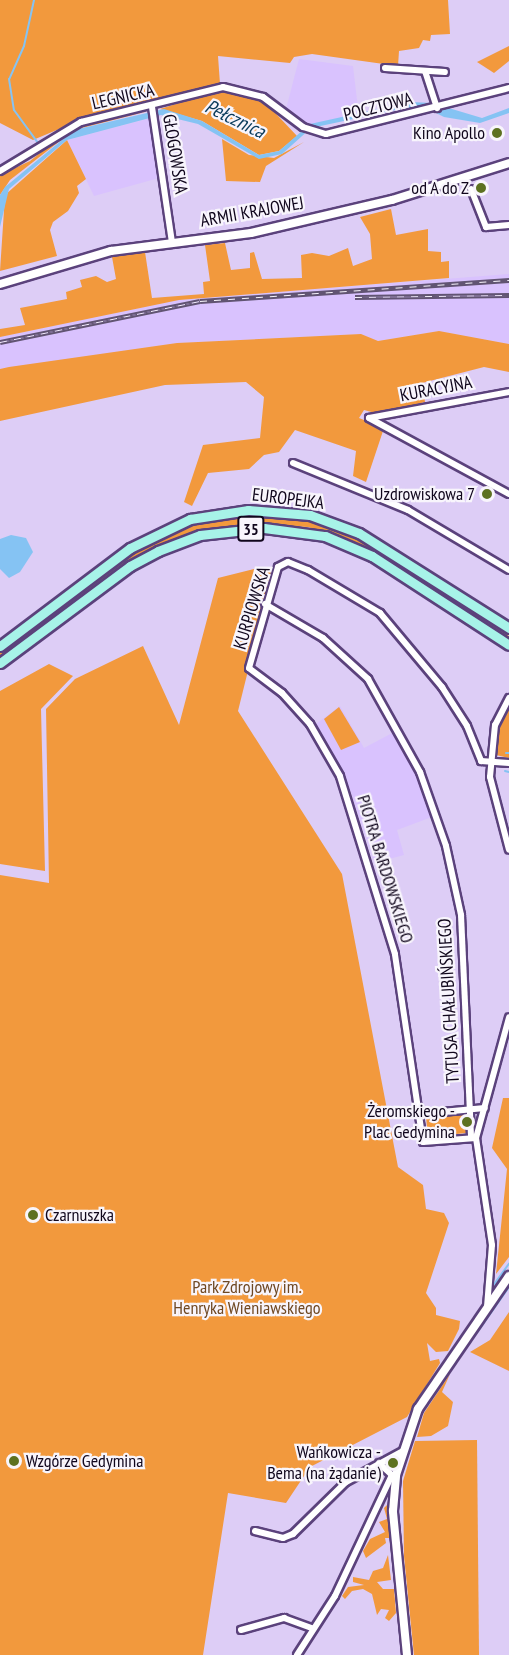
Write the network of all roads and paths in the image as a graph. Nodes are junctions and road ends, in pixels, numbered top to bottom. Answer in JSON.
{"nodes":[{"id":1,"x":385,"y":68,"type":"dead end"},
{"id":2,"x":425,"y":71,"type":"junction"},
{"id":3,"x":445,"y":72,"type":"dead end"},
{"id":4,"x":509,"y":88,"type":"edge"},
{"id":5,"x":264,"y":97,"type":"joint"},
{"id":6,"x":438,"y":105,"type":"junction"},
{"id":7,"x":152,"y":107,"type":"junction"},
{"id":8,"x":509,"y":163,"type":"edge"},
{"id":9,"x":0,"y":171,"type":"edge"},
{"id":10,"x":471,"y":189,"type":"dead end"},
{"id":11,"x":509,"y":225,"type":"edge"},
{"id":12,"x":172,"y":242,"type":"junction"},
{"id":13,"x":0,"y":284,"type":"edge"},
{"id":14,"x":509,"y":392,"type":"edge"},
{"id":15,"x":293,"y":463,"type":"dead end"},
{"id":16,"x":509,"y":494,"type":"edge"},
{"id":17,"x":509,"y":570,"type":"edge"},
{"id":18,"x":266,"y":604,"type":"junction"},
{"id":19,"x":509,"y":628,"type":"edge"},
{"id":20,"x":0,"y":645,"type":"edge"},
{"id":21,"x":509,"y":645,"type":"edge"},
{"id":22,"x":0,"y":663,"type":"edge"},
{"id":23,"x":249,"y":668,"type":"joint"},
{"id":24,"x":509,"y":698,"type":"edge"},
{"id":25,"x":490,"y":762,"type":"junction"},
{"id":26,"x":509,"y":763,"type":"edge"},
{"id":27,"x":509,"y":850,"type":"edge"},
{"id":28,"x":509,"y":1017,"type":"edge"},
{"id":29,"x":485,"y":1108,"type":"junction"},
{"id":30,"x":469,"y":1110,"type":"junction"},
{"id":31,"x":421,"y":1113,"type":"junction"},
{"id":32,"x":474,"y":1138,"type":"junction"},
{"id":33,"x":509,"y":1276,"type":"edge"},
{"id":34,"x":487,"y":1307,"type":"junction"},
{"id":35,"x":403,"y":1451,"type":"junction"},
{"id":36,"x":379,"y":1463,"type":"junction"},
{"id":37,"x":394,"y":1475,"type":"junction"},
{"id":38,"x":255,"y":1532,"type":"dead end"},
{"id":39,"x":312,"y":1628,"type":"junction"},
{"id":40,"x":241,"y":1630,"type":"dead end"},
{"id":41,"x":297,"y":1655,"type":"edge"},
{"id":42,"x":407,"y":1655,"type":"edge"}],
"edges":[{"from":1,"to":2,"type":"street"},
{"from":2,"to":3,"type":"street"},
{"from":2,"to":6,"type":"street"},
{"from":4,"to":6,"type":"street","name":"POCZTOWA"},
{"from":5,"to":6,"type":"street","name":"POCZTOWA"},
{"from":5,"to":7,"type":"street","name":"LEGNICKA"},
{"from":7,"to":9,"type":"street","name":"LEGNICKA"},
{"from":7,"to":12,"type":"street","name":"GŁOGOWSKA"},
{"from":8,"to":12,"type":"main road","name":"ARMII KRAJOWEJ"},
{"from":10,"to":11,"type":"street"},
{"from":12,"to":13,"type":"main road","name":"ARMII KRAJOWEJ"},
{"from":14,"to":16,"type":"street","name":"KURACYJNA"},
{"from":15,"to":17,"type":"street"},
{"from":18,"to":23,"type":"street","name":"KURPIOWSKA"},
{"from":18,"to":25,"type":"street","name":"KURPIOWSKA"},
{"from":18,"to":30,"type":"street","name":"TYTUSA CHAŁUBIŃSKIEGO"},
{"from":19,"to":20,"type":"main road","name":"EUROPEJKA","number":"35"},
{"from":21,"to":22,"type":"main road","name":"EUROPEJKA","number":"35"},
{"from":23,"to":31,"type":"street","name":"PIOTRA BARDOWSKIEGO"},
{"from":24,"to":25,"type":"street"},
{"from":25,"to":26,"type":"street"},
{"from":25,"to":27,"type":"street"},
{"from":28,"to":29,"type":"street"},
{"from":29,"to":30,"type":"street"},
{"from":29,"to":32,"type":"street"},
{"from":30,"to":31,"type":"street"},
{"from":30,"to":32,"type":"street","name":"TYTUSA CHAŁUBIŃSKIEGO"},
{"from":31,"to":32,"type":"street","name":"PIOTRA BARDOWSKIEGO"},
{"from":32,"to":34,"type":"street","name":"TYTUSA CHAŁUBIŃSKIEGO"},
{"from":33,"to":34,"type":"street"},
{"from":34,"to":35,"type":"street"},
{"from":35,"to":36,"type":"street"},
{"from":35,"to":37,"type":"street"},
{"from":36,"to":37,"type":"street"},
{"from":36,"to":38,"type":"street"},
{"from":37,"to":39,"type":"street"},
{"from":37,"to":42,"type":"street"},
{"from":39,"to":40,"type":"street"},
{"from":39,"to":41,"type":"street"}]}
